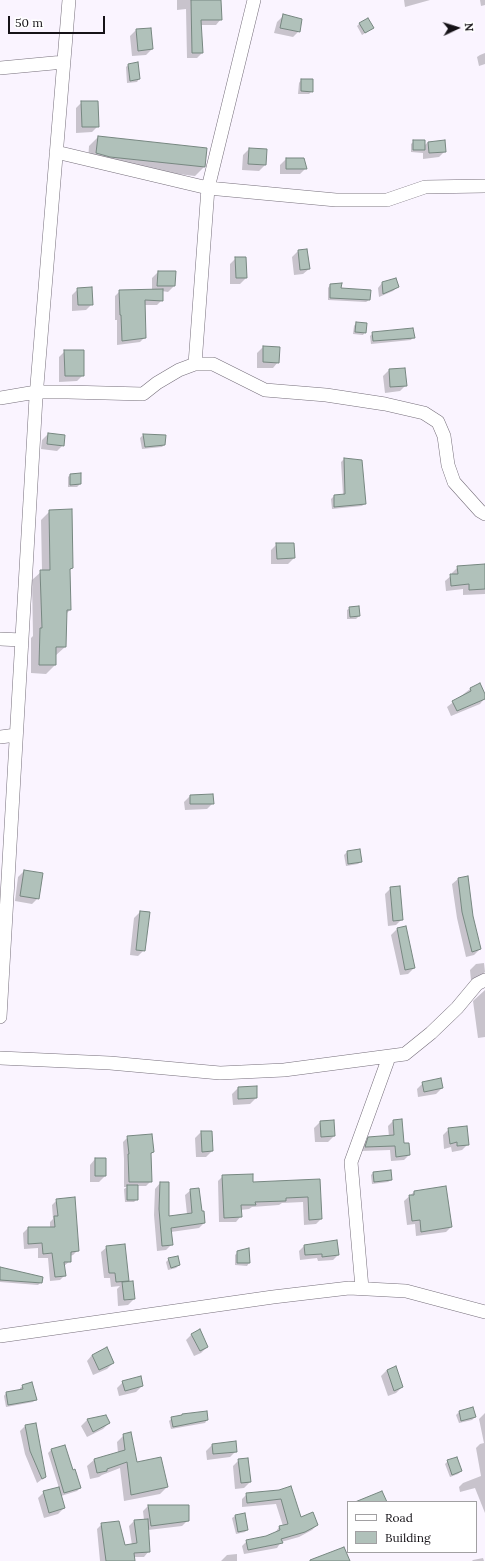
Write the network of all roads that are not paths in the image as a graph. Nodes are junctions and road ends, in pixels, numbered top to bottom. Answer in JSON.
{"nodes":[{"id":1,"x":69,"y":0,"type":"edge"},
{"id":2,"x":254,"y":0,"type":"edge"},
{"id":3,"x":64,"y":62,"type":"junction"},
{"id":4,"x":0,"y":68,"type":"edge"},
{"id":5,"x":56,"y":152,"type":"junction"},
{"id":6,"x":485,"y":186,"type":"edge"},
{"id":7,"x":208,"y":188,"type":"junction"},
{"id":8,"x":195,"y":364,"type":"junction"},
{"id":9,"x":36,"y":392,"type":"junction"},
{"id":10,"x":0,"y":398,"type":"edge"},
{"id":11,"x":485,"y":514,"type":"edge"},
{"id":12,"x":0,"y":639,"type":"edge"},
{"id":13,"x":22,"y":640,"type":"junction"},
{"id":14,"x":16,"y":735,"type":"junction"},
{"id":15,"x":0,"y":737,"type":"edge"},
{"id":16,"x":2,"y":955,"type":"edge"},
{"id":17,"x":485,"y":980,"type":"edge"},
{"id":18,"x":0,"y":1017,"type":"edge"},
{"id":19,"x":389,"y":1057,"type":"junction"},
{"id":20,"x":0,"y":1058,"type":"edge"},
{"id":21,"x":362,"y":1288,"type":"junction"},
{"id":22,"x":485,"y":1312,"type":"edge"},
{"id":23,"x":0,"y":1336,"type":"edge"}],
"edges":[{"from":1,"to":3,"type":"street"},
{"from":2,"to":7,"type":"street"},
{"from":3,"to":4,"type":"street"},
{"from":3,"to":5,"type":"street"},
{"from":5,"to":7,"type":"street"},
{"from":5,"to":9,"type":"street"},
{"from":6,"to":7,"type":"street"},
{"from":7,"to":8,"type":"street"},
{"from":8,"to":9,"type":"street"},
{"from":8,"to":11,"type":"street"},
{"from":9,"to":10,"type":"street"},
{"from":9,"to":13,"type":"street"},
{"from":12,"to":13,"type":"street"},
{"from":13,"to":14,"type":"street"},
{"from":14,"to":15,"type":"street"},
{"from":14,"to":16,"type":"street"},
{"from":16,"to":18,"type":"street"},
{"from":17,"to":19,"type":"street"},
{"from":19,"to":20,"type":"street"},
{"from":19,"to":21,"type":"street"},
{"from":21,"to":22,"type":"street"},
{"from":21,"to":23,"type":"street"}]}
